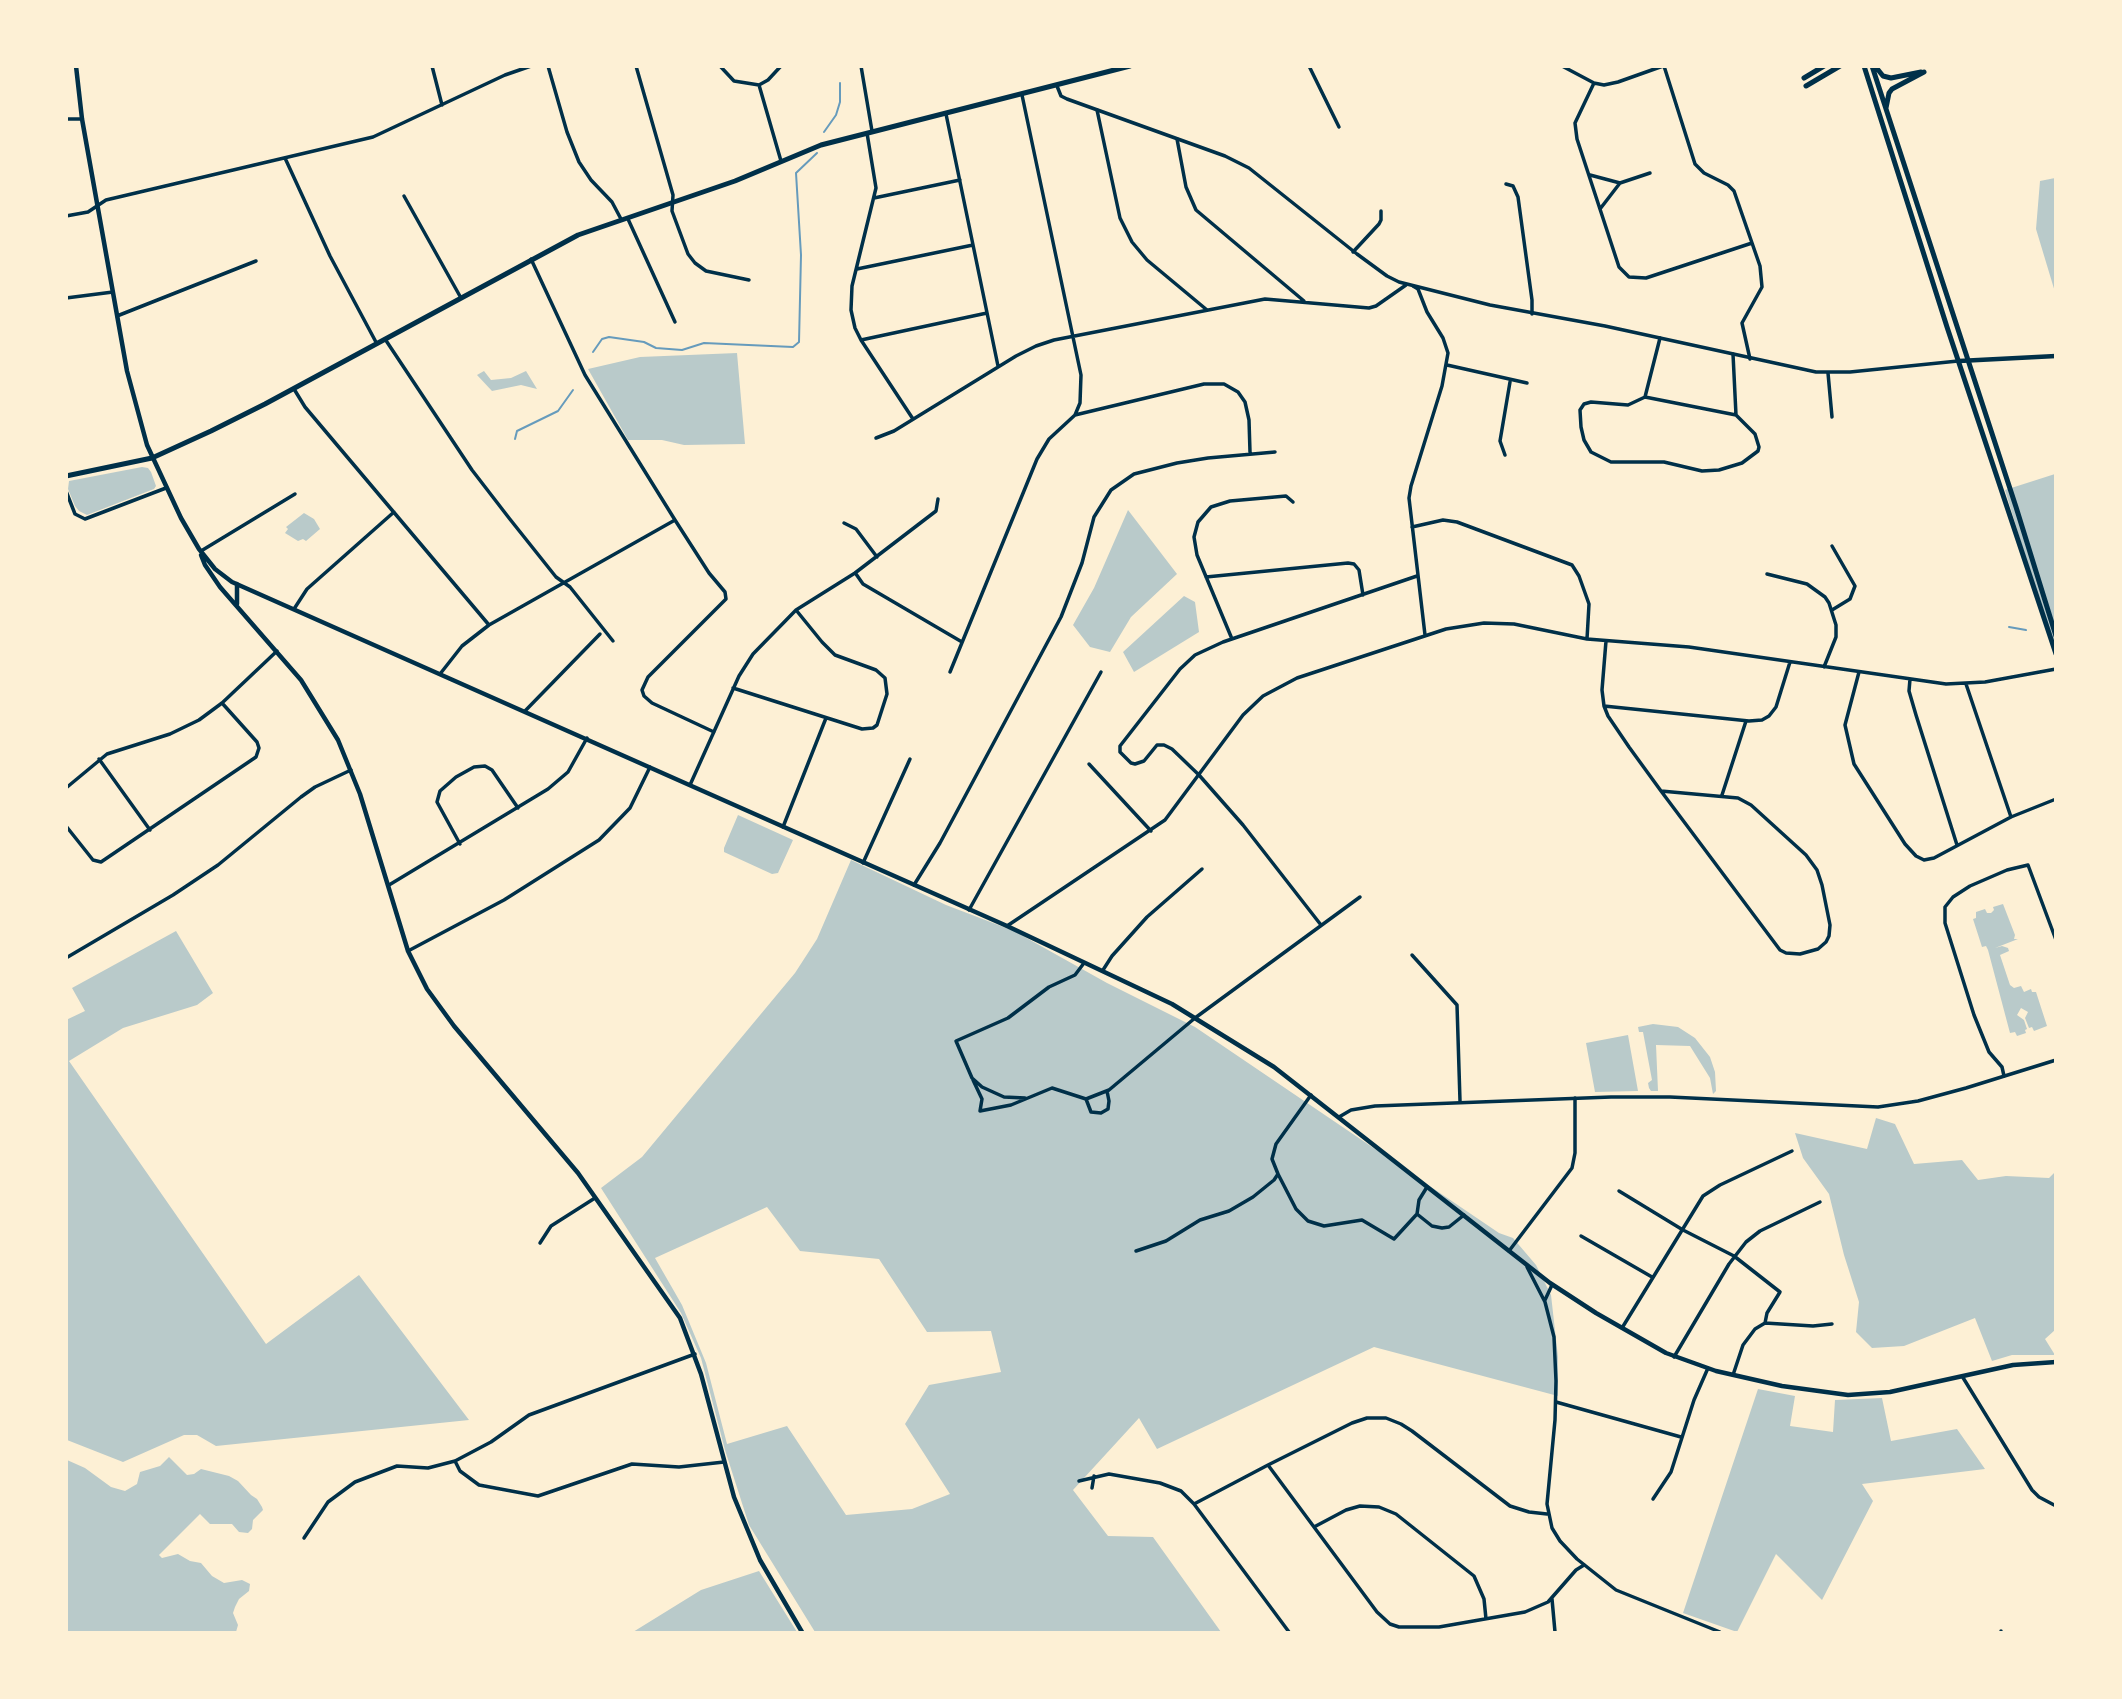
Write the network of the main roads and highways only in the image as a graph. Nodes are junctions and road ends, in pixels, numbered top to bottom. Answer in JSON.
{"nodes":[{"id":1,"x":76,"y":66,"type":"edge"},
{"id":2,"x":1130,"y":66,"type":"edge"},
{"id":3,"x":1825,"y":66,"type":"edge"},
{"id":4,"x":1840,"y":66,"type":"edge"},
{"id":5,"x":1858,"y":66,"type":"edge"},
{"id":6,"x":1864,"y":66,"type":"edge"},
{"id":7,"x":1873,"y":66,"type":"edge"},
{"id":8,"x":1867,"y":75,"type":"junction"},
{"id":9,"x":1804,"y":78,"type":"dead end"},
{"id":10,"x":1806,"y":86,"type":"dead end"},
{"id":11,"x":1885,"y":111,"type":"junction"},
{"id":12,"x":2056,"y":356,"type":"edge"},
{"id":13,"x":1958,"y":361,"type":"junction"},
{"id":14,"x":1969,"y":362,"type":"junction"},
{"id":15,"x":152,"y":458,"type":"junction"},
{"id":16,"x":66,"y":476,"type":"edge"},
{"id":17,"x":200,"y":551,"type":"junction"},
{"id":18,"x":235,"y":583,"type":"junction"},
{"id":19,"x":226,"y":594,"type":"junction"},
{"id":20,"x":238,"y":605,"type":"junction"},
{"id":21,"x":2056,"y":636,"type":"edge"},
{"id":22,"x":2056,"y":654,"type":"edge"},
{"id":23,"x":2056,"y":1362,"type":"edge"},
{"id":24,"x":802,"y":1633,"type":"edge"}],
"edges":[{"from":1,"to":15,"type":"main road"},
{"from":2,"to":15,"type":"main road"},
{"from":3,"to":9,"type":"main road"},
{"from":4,"to":10,"type":"main road"},
{"from":5,"to":8,"type":"main road"},
{"from":6,"to":8,"type":"main road"},
{"from":7,"to":11,"type":"main road"},
{"from":7,"to":11,"type":"main road"},
{"from":8,"to":13,"type":"main road"},
{"from":11,"to":14,"type":"main road"},
{"from":12,"to":14,"type":"main road"},
{"from":13,"to":14,"type":"main road"},
{"from":13,"to":22,"type":"main road"},
{"from":14,"to":21,"type":"main road"},
{"from":15,"to":16,"type":"main road"},
{"from":15,"to":17,"type":"main road"},
{"from":17,"to":18,"type":"main road"},
{"from":17,"to":19,"type":"main road"},
{"from":18,"to":19,"type":"main road"},
{"from":18,"to":20,"type":"main road"},
{"from":18,"to":23,"type":"main road"},
{"from":19,"to":20,"type":"main road"},
{"from":20,"to":24,"type":"main road"}]}
